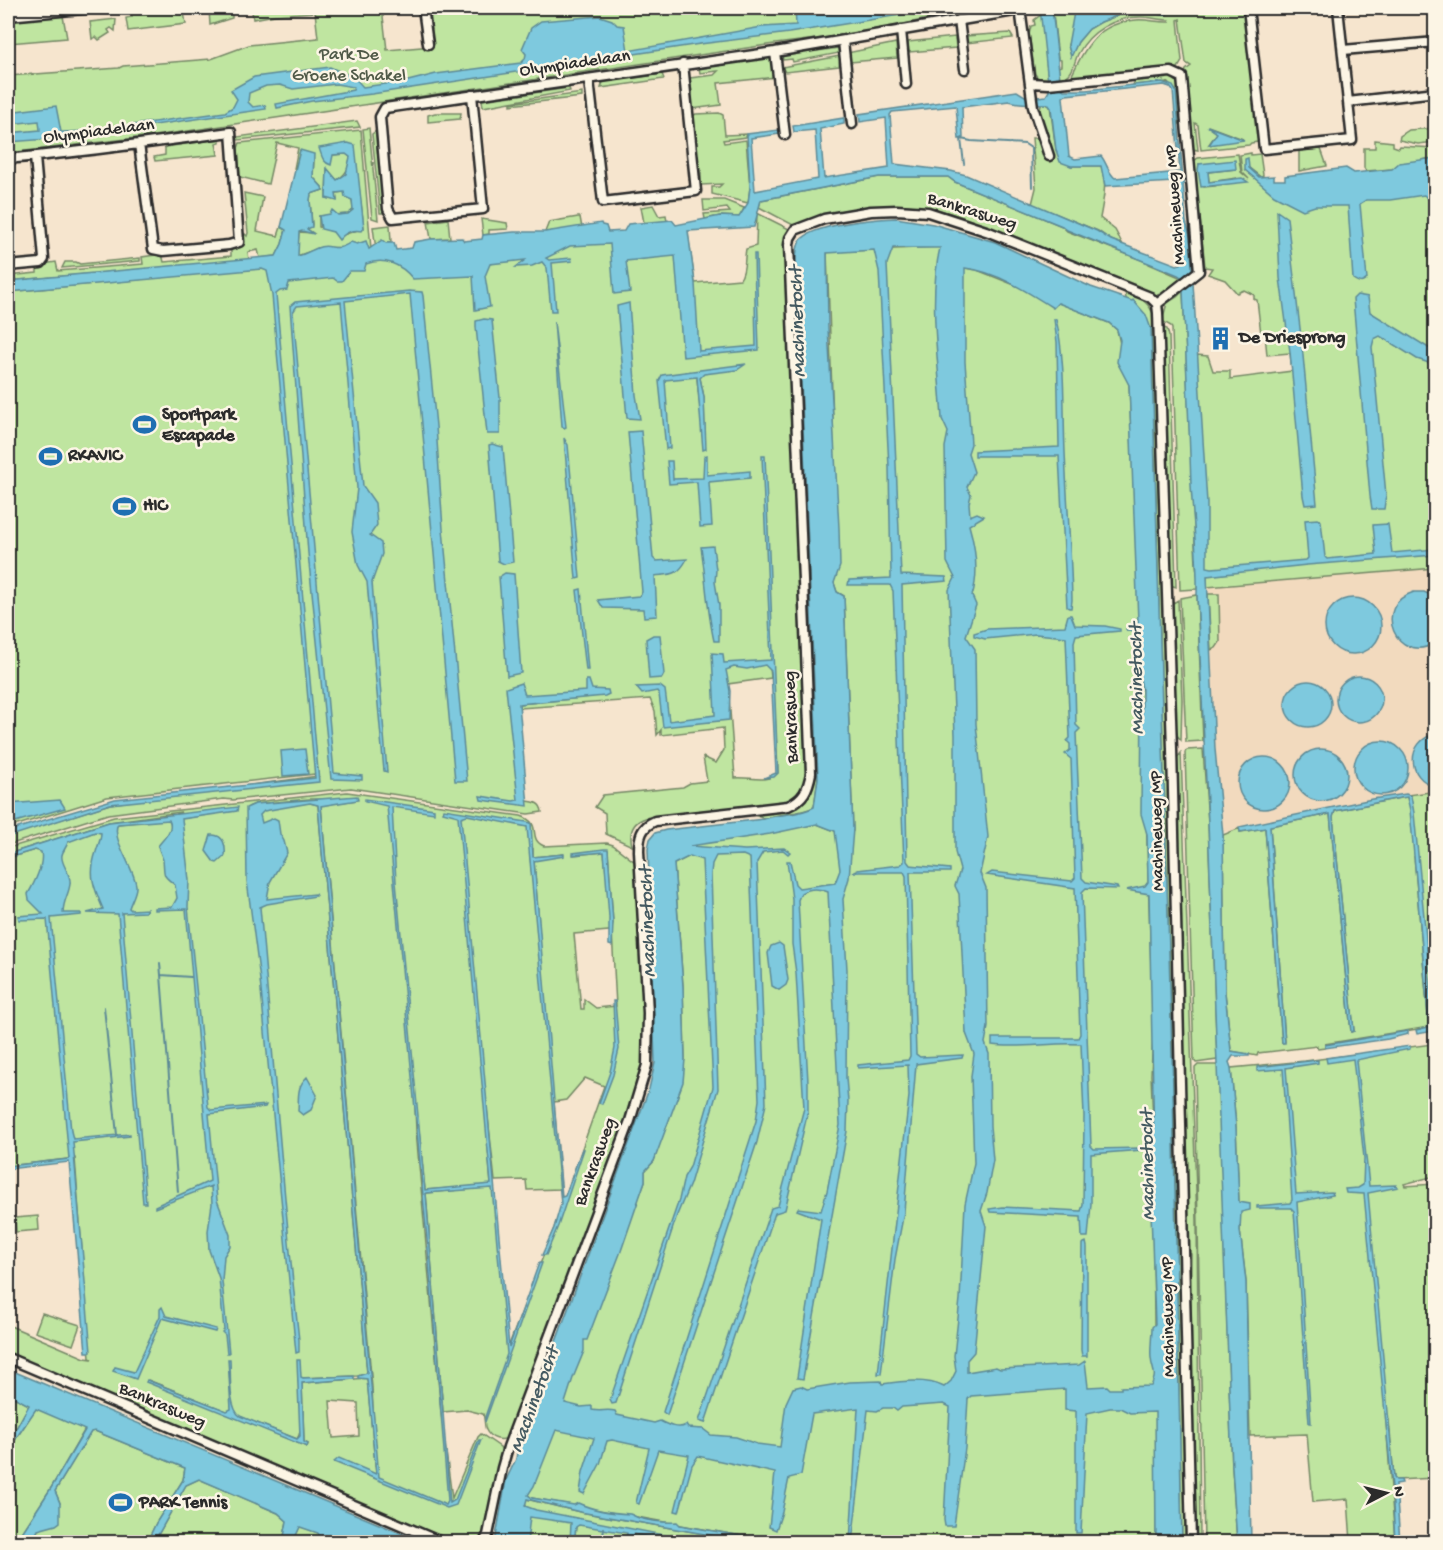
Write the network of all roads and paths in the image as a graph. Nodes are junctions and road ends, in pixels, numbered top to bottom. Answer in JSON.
{"nodes":[{"id":1,"x":93,"y":8,"type":"edge"},
{"id":2,"x":423,"y":8,"type":"edge"},
{"id":3,"x":1248,"y":8,"type":"edge"},
{"id":4,"x":1338,"y":8,"type":"edge"},
{"id":5,"x":1020,"y":9,"type":"edge"},
{"id":6,"x":27,"y":11,"type":"edge"},
{"id":7,"x":8,"y":16,"type":"edge"},
{"id":8,"x":958,"y":20,"type":"junction"},
{"id":9,"x":901,"y":30,"type":"junction"},
{"id":10,"x":843,"y":41,"type":"junction"},
{"id":11,"x":1436,"y":42,"type":"edge"},
{"id":12,"x":428,"y":44,"type":"dead end"},
{"id":13,"x":1342,"y":50,"type":"junction"},
{"id":14,"x":775,"y":52,"type":"junction"},
{"id":15,"x":683,"y":64,"type":"junction"},
{"id":16,"x":965,"y":69,"type":"dead end"},
{"id":17,"x":589,"y":80,"type":"junction"},
{"id":18,"x":1031,"y":83,"type":"junction"},
{"id":19,"x":906,"y":84,"type":"dead end"},
{"id":20,"x":1436,"y":92,"type":"edge"},
{"id":21,"x":472,"y":95,"type":"junction"},
{"id":22,"x":1348,"y":102,"type":"junction"},
{"id":23,"x":852,"y":124,"type":"dead end"},
{"id":24,"x":785,"y":135,"type":"dead end"},
{"id":25,"x":139,"y":144,"type":"junction"},
{"id":26,"x":1049,"y":156,"type":"dead end"},
{"id":27,"x":35,"y":157,"type":"junction"},
{"id":28,"x":8,"y":159,"type":"edge"},
{"id":29,"x":8,"y":266,"type":"edge"},
{"id":30,"x":1157,"y":304,"type":"junction"},
{"id":31,"x":8,"y":1358,"type":"edge"},
{"id":32,"x":441,"y":1542,"type":"edge"},
{"id":33,"x":484,"y":1542,"type":"edge"},
{"id":34,"x":1191,"y":1542,"type":"edge"}],
"edges":[{"from":1,"to":6,"type":"street"},
{"from":2,"to":12,"type":"street"},
{"from":3,"to":22,"type":"street"},
{"from":4,"to":13,"type":"street"},
{"from":5,"to":8,"type":"street","name":"Olympiadelaan"},
{"from":5,"to":18,"type":"street","name":"Olympiadelaan"},
{"from":6,"to":7,"type":"street"},
{"from":8,"to":9,"type":"street","name":"Olympiadelaan"},
{"from":8,"to":16,"type":"street"},
{"from":9,"to":10,"type":"street","name":"Olympiadelaan"},
{"from":9,"to":19,"type":"street"},
{"from":10,"to":14,"type":"street","name":"Olympiadelaan"},
{"from":10,"to":23,"type":"street"},
{"from":11,"to":13,"type":"street"},
{"from":13,"to":22,"type":"street"},
{"from":14,"to":15,"type":"street","name":"Olympiadelaan"},
{"from":14,"to":24,"type":"street"},
{"from":15,"to":17,"type":"street","name":"Olympiadelaan"},
{"from":15,"to":17,"type":"street"},
{"from":17,"to":21,"type":"street","name":"Olympiadelaan"},
{"from":18,"to":26,"type":"street","name":"Olympiadelaan"},
{"from":18,"to":30,"type":"street","name":"Machineweg MP"},
{"from":20,"to":22,"type":"street"},
{"from":21,"to":21,"type":"street","name":"Olympiadelaan"},
{"from":25,"to":25,"type":"street","name":"Olympiadelaan"},
{"from":25,"to":27,"type":"street","name":"Olympiadelaan"},
{"from":27,"to":28,"type":"street","name":"Olympiadelaan"},
{"from":27,"to":29,"type":"street"},
{"from":30,"to":33,"type":"street","name":"Bankrasweg"},
{"from":30,"to":34,"type":"street","name":"Machineweg MP"},
{"from":31,"to":32,"type":"street","name":"Bankrasweg"}]}
